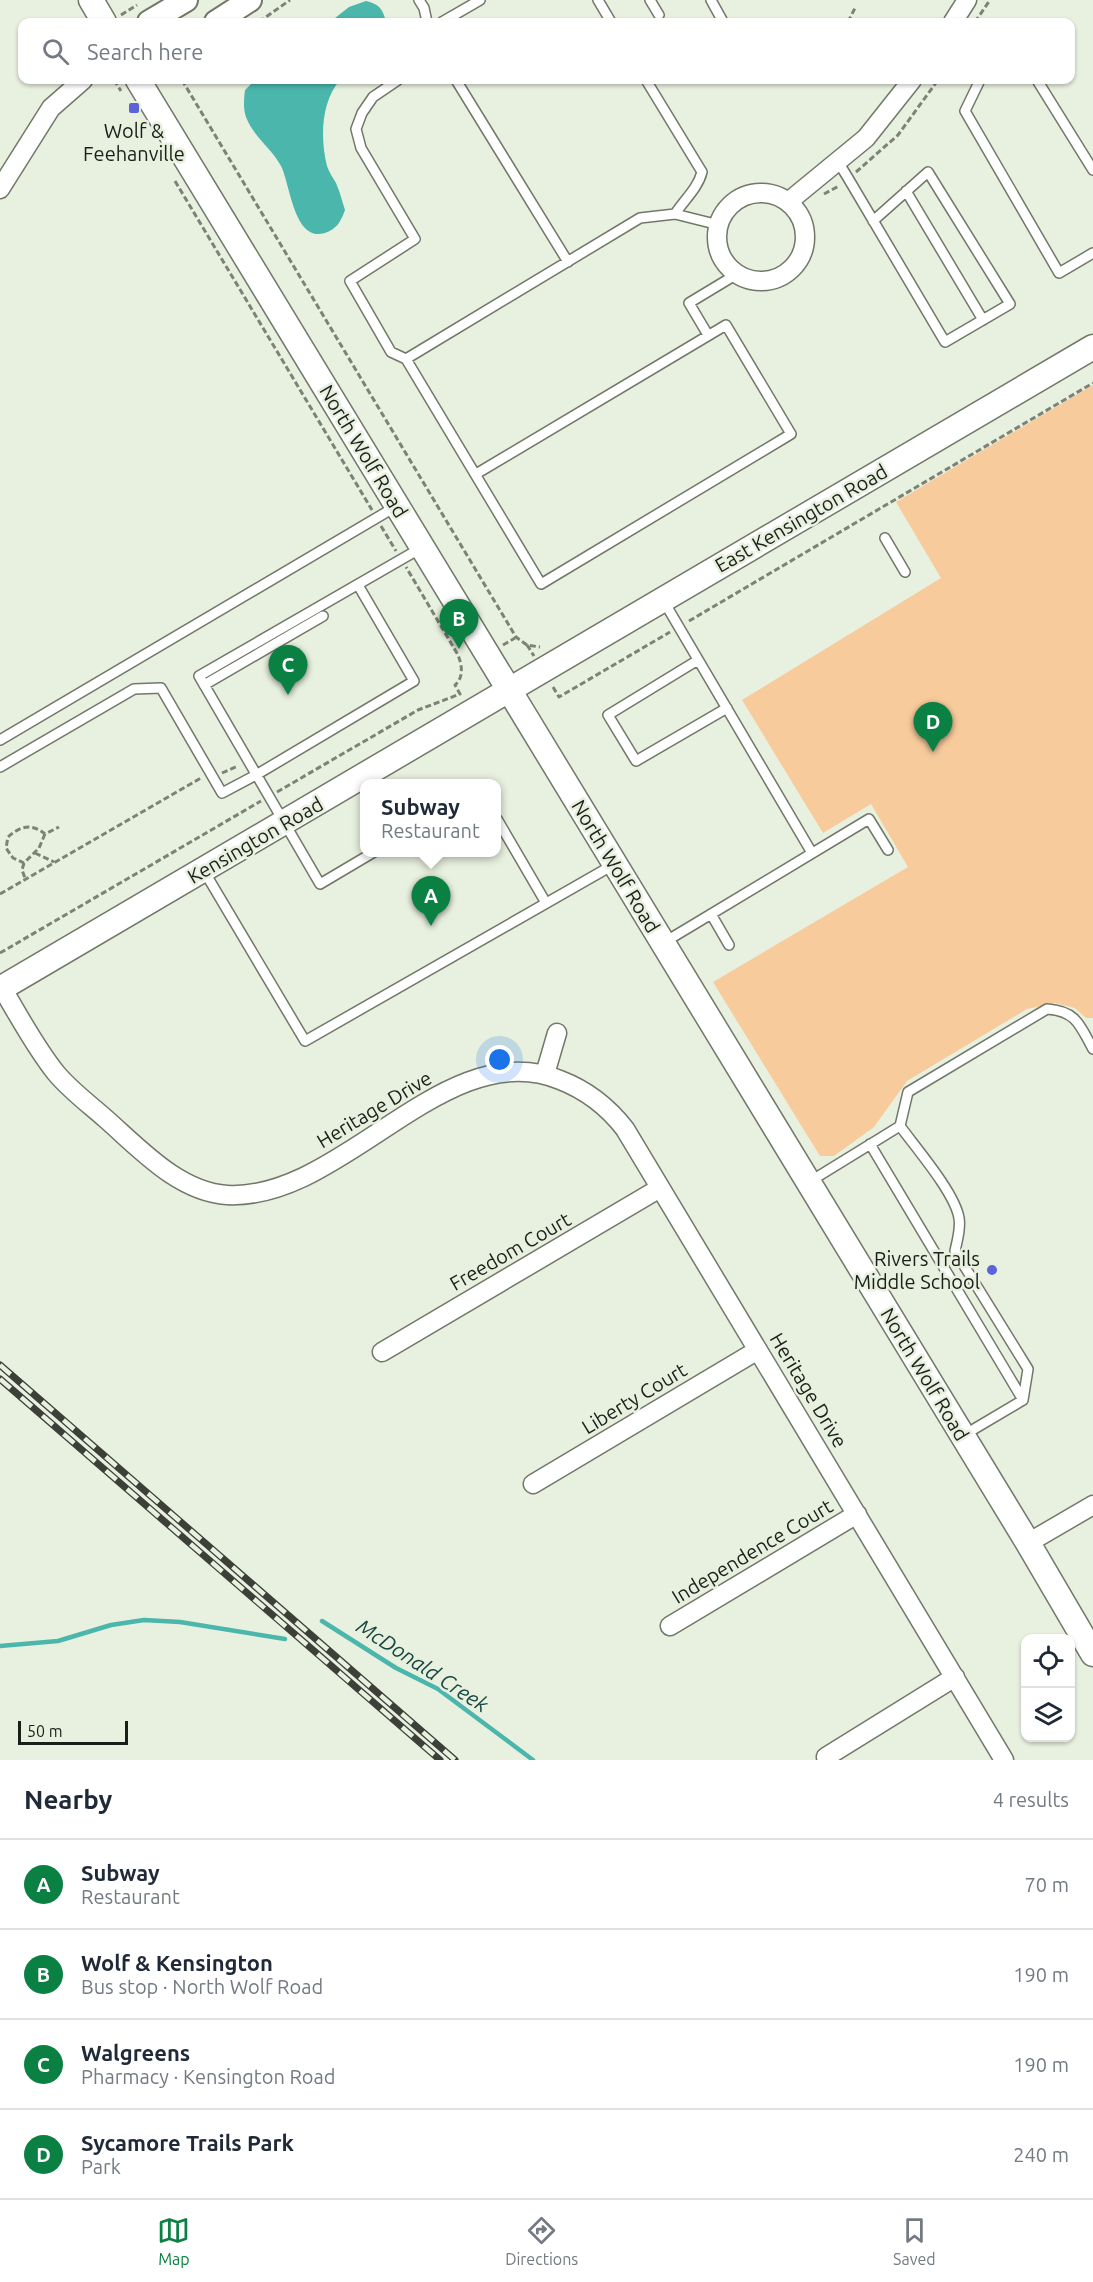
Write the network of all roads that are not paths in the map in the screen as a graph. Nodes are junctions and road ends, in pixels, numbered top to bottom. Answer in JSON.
{"nodes":[{"id":1,"x":91,"y":0,"type":"edge"},
{"id":2,"x":186,"y":0,"type":"edge"},
{"id":3,"x":250,"y":0,"type":"edge"},
{"id":4,"x":419,"y":0,"type":"edge"},
{"id":5,"x":458,"y":0,"type":"edge"},
{"id":6,"x":480,"y":0,"type":"edge"},
{"id":7,"x":598,"y":0,"type":"edge"},
{"id":8,"x":650,"y":0,"type":"edge"},
{"id":9,"x":711,"y":0,"type":"edge"},
{"id":10,"x":967,"y":0,"type":"edge"},
{"id":11,"x":464,"y":10,"type":"junction"},
{"id":12,"x":143,"y":14,"type":"edge"},
{"id":13,"x":659,"y":15,"type":"dead end"},
{"id":14,"x":102,"y":18,"type":"edge"},
{"id":15,"x":222,"y":18,"type":"edge"},
{"id":16,"x":426,"y":18,"type":"edge"},
{"id":17,"x":449,"y":18,"type":"edge"},
{"id":18,"x":609,"y":18,"type":"edge"},
{"id":19,"x":721,"y":18,"type":"edge"},
{"id":20,"x":956,"y":18,"type":"edge"},
{"id":21,"x":78,"y":84,"type":"edge"},
{"id":22,"x":392,"y":84,"type":"edge"},
{"id":23,"x":458,"y":84,"type":"edge"},
{"id":24,"x":648,"y":84,"type":"edge"},
{"id":25,"x":909,"y":84,"type":"edge"},
{"id":26,"x":978,"y":84,"type":"edge"},
{"id":27,"x":1039,"y":84,"type":"edge"},
{"id":28,"x":129,"y":85,"type":"edge"},
{"id":29,"x":837,"y":160,"type":"junction"},
{"id":30,"x":1093,"y":170,"type":"edge"},
{"id":31,"x":0,"y":188,"type":"edge"},
{"id":32,"x":906,"y":191,"type":"junction"},
{"id":33,"x":788,"y":202,"type":"junction"},
{"id":34,"x":675,"y":214,"type":"junction"},
{"id":35,"x":873,"y":221,"type":"junction"},
{"id":36,"x":719,"y":225,"type":"junction"},
{"id":37,"x":1093,"y":253,"type":"edge"},
{"id":38,"x":568,"y":262,"type":"junction"},
{"id":39,"x":737,"y":274,"type":"junction"},
{"id":40,"x":983,"y":320,"type":"junction"},
{"id":41,"x":708,"y":335,"type":"junction"},
{"id":42,"x":1093,"y":347,"type":"edge"},
{"id":43,"x":406,"y":359,"type":"junction"},
{"id":44,"x":476,"y":474,"type":"junction"},
{"id":45,"x":397,"y":505,"type":"junction"},
{"id":46,"x":885,"y":538,"type":"dead end"},
{"id":47,"x":423,"y":547,"type":"junction"},
{"id":48,"x":905,"y":572,"type":"dead end"},
{"id":49,"x":358,"y":585,"type":"junction"},
{"id":50,"x":663,"y":600,"type":"junction"},
{"id":51,"x":323,"y":616,"type":"dead end"},
{"id":52,"x":698,"y":660,"type":"junction"},
{"id":53,"x":204,"y":685,"type":"junction"},
{"id":54,"x":510,"y":691,"type":"junction"},
{"id":55,"x":727,"y":708,"type":"junction"},
{"id":56,"x":0,"y":740,"type":"edge"},
{"id":57,"x":0,"y":767,"type":"edge"},
{"id":58,"x":256,"y":776,"type":"junction"},
{"id":59,"x":284,"y":823,"type":"junction"},
{"id":60,"x":501,"y":826,"type":"edge"},
{"id":61,"x":888,"y":850,"type":"dead end"},
{"id":62,"x":812,"y":853,"type":"junction"},
{"id":63,"x":366,"y":857,"type":"edge"},
{"id":64,"x":615,"y":864,"type":"junction"},
{"id":65,"x":203,"y":870,"type":"junction"},
{"id":66,"x":546,"y":903,"type":"junction"},
{"id":67,"x":711,"y":914,"type":"junction"},
{"id":68,"x":663,"y":943,"type":"junction"},
{"id":69,"x":729,"y":945,"type":"dead end"},
{"id":70,"x":1,"y":987,"type":"edge"},
{"id":71,"x":557,"y":1033,"type":"dead end"},
{"id":72,"x":1092,"y":1044,"type":"edge"},
{"id":73,"x":545,"y":1074,"type":"junction"},
{"id":74,"x":900,"y":1126,"type":"junction"},
{"id":75,"x":870,"y":1144,"type":"junction"},
{"id":76,"x":808,"y":1182,"type":"junction"},
{"id":77,"x":660,"y":1188,"type":"junction"},
{"id":78,"x":227,"y":1195,"type":"junction"},
{"id":79,"x":226,"y":1213,"type":"dead end"},
{"id":80,"x":758,"y":1350,"type":"junction"},
{"id":81,"x":382,"y":1352,"type":"dead end"},
{"id":82,"x":1023,"y":1400,"type":"junction"},
{"id":83,"x":963,"y":1436,"type":"junction"},
{"id":84,"x":533,"y":1484,"type":"dead end"},
{"id":85,"x":1093,"y":1505,"type":"edge"},
{"id":86,"x":856,"y":1514,"type":"junction"},
{"id":87,"x":1028,"y":1543,"type":"junction"},
{"id":88,"x":670,"y":1626,"type":"dead end"},
{"id":89,"x":1093,"y":1654,"type":"edge"},
{"id":90,"x":955,"y":1677,"type":"junction"},
{"id":91,"x":826,"y":1757,"type":"dead end"},
{"id":92,"x":1004,"y":1760,"type":"edge"}],
"edges":[{"from":1,"to":14,"type":"main road"},
{"from":2,"to":12,"type":"street"},
{"from":3,"to":15,"type":"street"},
{"from":4,"to":16,"type":"lane"},
{"from":5,"to":11,"type":"lane"},
{"from":6,"to":11,"type":"lane"},
{"from":7,"to":18,"type":"lane"},
{"from":8,"to":13,"type":"lane"},
{"from":9,"to":19,"type":"lane"},
{"from":10,"to":20,"type":"street"},
{"from":11,"to":17,"type":"lane"},
{"from":21,"to":31,"type":"street"},
{"from":22,"to":43,"type":"lane"},
{"from":23,"to":38,"type":"lane"},
{"from":24,"to":34,"type":"lane"},
{"from":25,"to":29,"type":"street"},
{"from":26,"to":37,"type":"lane"},
{"from":27,"to":30,"type":"lane"},
{"from":28,"to":45,"type":"main road","name":"North Wolf Road"},
{"from":29,"to":33,"type":"street"},
{"from":29,"to":35,"type":"lane"},
{"from":32,"to":35,"type":"lane"},
{"from":32,"to":40,"type":"lane"},
{"from":32,"to":40,"type":"lane"},
{"from":33,"to":36,"type":"street"},
{"from":33,"to":39,"type":"street"},
{"from":34,"to":36,"type":"lane"},
{"from":34,"to":38,"type":"lane"},
{"from":35,"to":40,"type":"lane"},
{"from":36,"to":39,"type":"street"},
{"from":38,"to":43,"type":"lane"},
{"from":39,"to":41,"type":"lane"},
{"from":41,"to":44,"type":"lane"},
{"from":41,"to":44,"type":"lane"},
{"from":42,"to":50,"type":"main road","name":"East Kensington Road"},
{"from":43,"to":44,"type":"lane"},
{"from":45,"to":47,"type":"main road","name":"North Wolf Road"},
{"from":45,"to":56,"type":"lane"},
{"from":46,"to":48,"type":"lane"},
{"from":47,"to":49,"type":"lane"},
{"from":47,"to":54,"type":"main road","name":"North Wolf Road"},
{"from":49,"to":53,"type":"lane"},
{"from":49,"to":58,"type":"lane"},
{"from":50,"to":52,"type":"lane"},
{"from":50,"to":54,"type":"main road","name":"East Kensington Road"},
{"from":51,"to":53,"type":"lane"},
{"from":52,"to":55,"type":"lane"},
{"from":52,"to":55,"type":"lane"},
{"from":53,"to":58,"type":"lane"},
{"from":54,"to":59,"type":"main road","name":"Kensington Road"},
{"from":54,"to":64,"type":"main road","name":"North Wolf Road"},
{"from":55,"to":62,"type":"lane"},
{"from":57,"to":58,"type":"lane"},
{"from":58,"to":59,"type":"lane"},
{"from":59,"to":63,"type":"lane"},
{"from":59,"to":65,"type":"main road","name":"Kensington Road"},
{"from":60,"to":66,"type":"lane"},
{"from":61,"to":62,"type":"lane"},
{"from":62,"to":67,"type":"lane"},
{"from":64,"to":66,"type":"lane"},
{"from":64,"to":68,"type":"main road","name":"North Wolf Road"},
{"from":65,"to":66,"type":"lane"},
{"from":65,"to":70,"type":"main road","name":"Kensington Road"},
{"from":67,"to":68,"type":"lane"},
{"from":67,"to":69,"type":"lane"},
{"from":68,"to":76,"type":"main road","name":"North Wolf Road"},
{"from":70,"to":78,"type":"street","name":"Heritage Drive"},
{"from":71,"to":73,"type":"street"},
{"from":72,"to":74,"type":"lane"},
{"from":73,"to":77,"type":"street","name":"Heritage Drive"},
{"from":73,"to":78,"type":"street","name":"Heritage Drive"},
{"from":74,"to":75,"type":"lane"},
{"from":74,"to":82,"type":"lane"},
{"from":75,"to":76,"type":"lane"},
{"from":75,"to":82,"type":"lane"},
{"from":76,"to":83,"type":"main road","name":"North Wolf Road"},
{"from":77,"to":80,"type":"street","name":"Heritage Drive"},
{"from":77,"to":81,"type":"street","name":"Freedom Court"},
{"from":78,"to":79,"type":"street"},
{"from":80,"to":84,"type":"street","name":"Liberty Court"},
{"from":80,"to":86,"type":"street","name":"Heritage Drive"},
{"from":82,"to":83,"type":"lane"},
{"from":83,"to":87,"type":"main road","name":"North Wolf Road"},
{"from":85,"to":87,"type":"street"},
{"from":86,"to":88,"type":"street","name":"Independence Court"},
{"from":86,"to":90,"type":"street","name":"Heritage Drive"},
{"from":87,"to":89,"type":"main road","name":"North Wolf Road"},
{"from":90,"to":91,"type":"street"},
{"from":90,"to":92,"type":"street","name":"Heritage Drive"}]}
